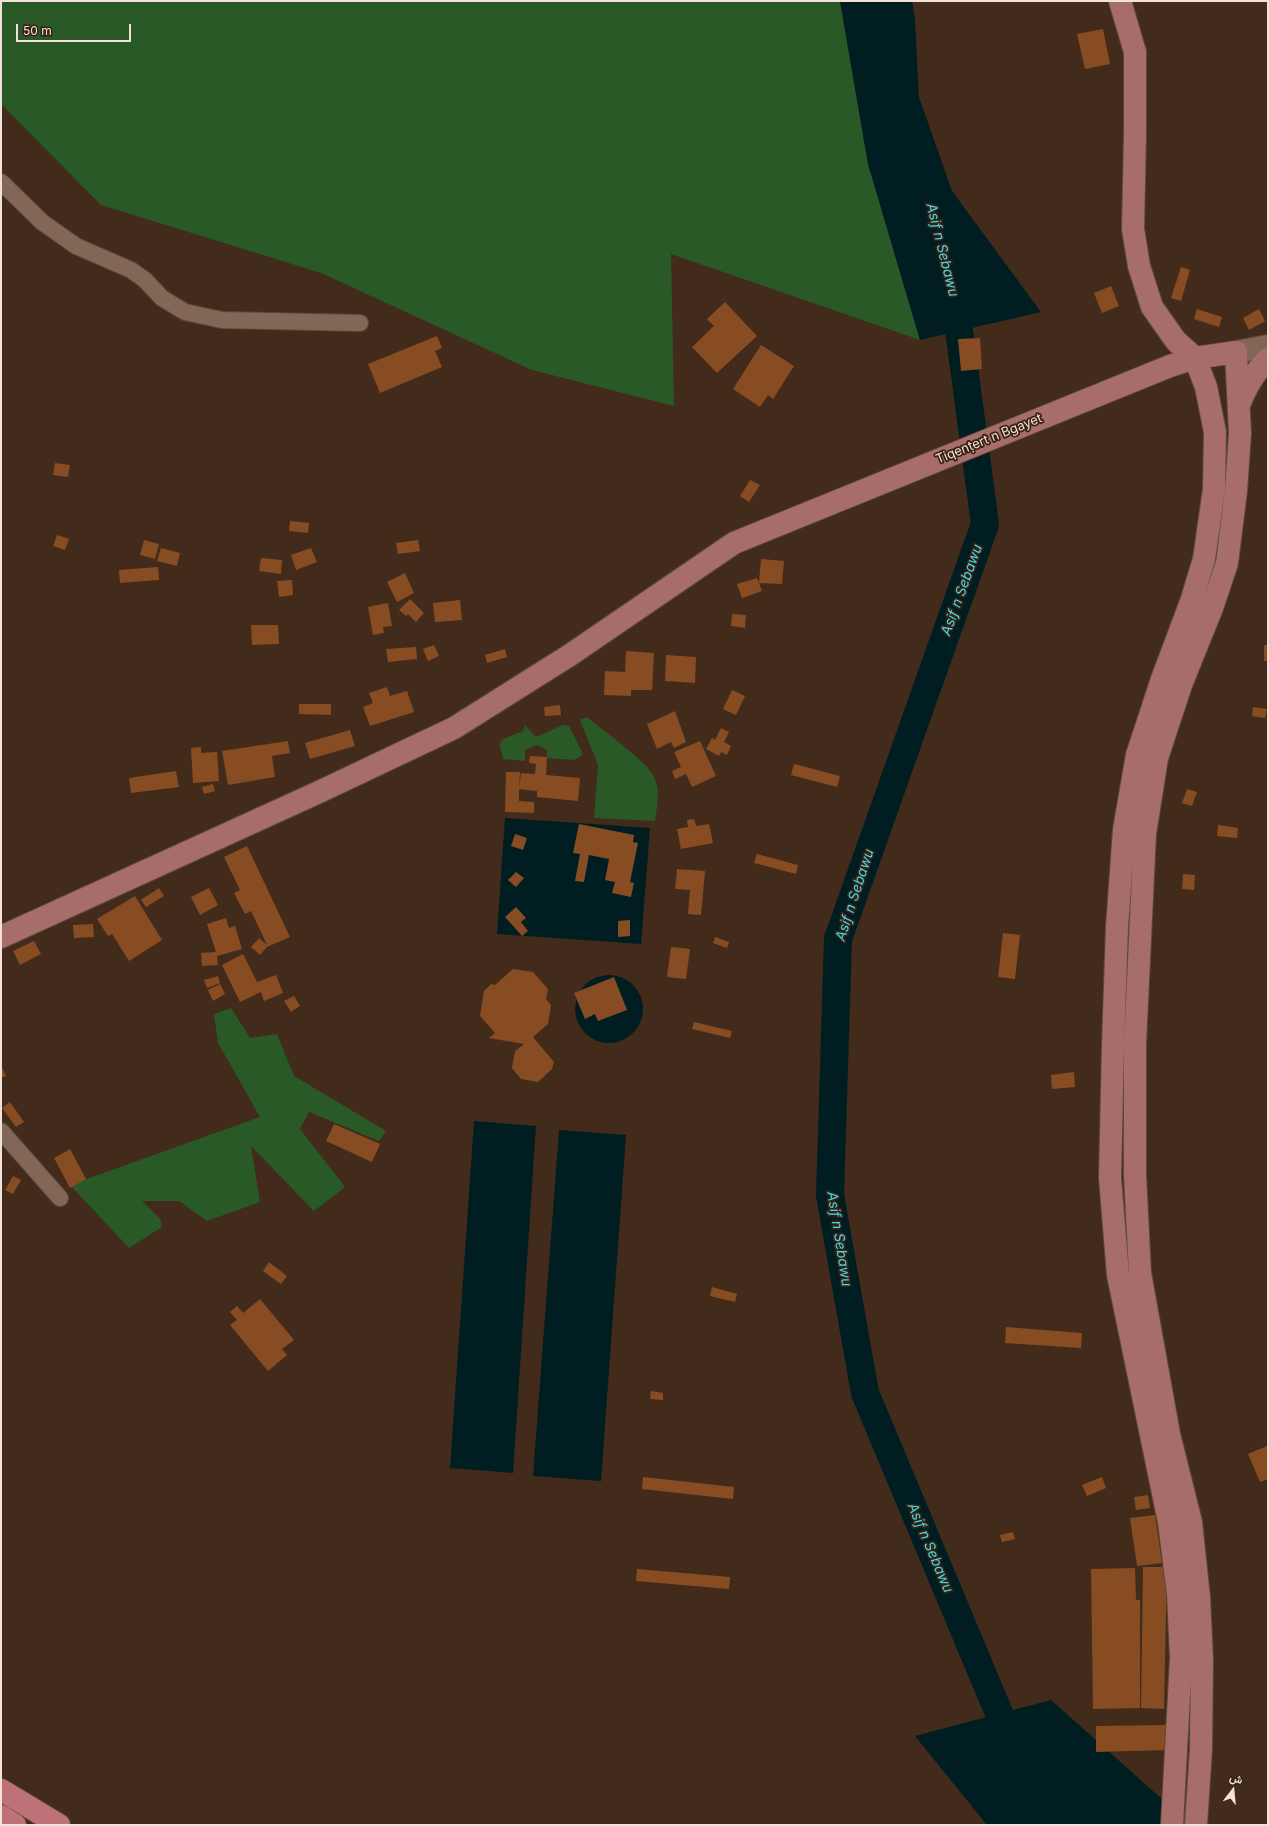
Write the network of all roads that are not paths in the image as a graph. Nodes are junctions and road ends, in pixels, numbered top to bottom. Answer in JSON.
{"nodes":[{"id":1,"x":1120,"y":1,"type":"edge"},
{"id":2,"x":1,"y":182,"type":"edge"},
{"id":3,"x":360,"y":323,"type":"dead end"},
{"id":4,"x":1268,"y":346,"type":"edge"},
{"id":5,"x":1236,"y":352,"type":"junction"},
{"id":6,"x":1195,"y":358,"type":"junction"},
{"id":7,"x":1268,"y":359,"type":"edge"},
{"id":8,"x":1239,"y":406,"type":"junction"},
{"id":9,"x":1,"y":937,"type":"edge"},
{"id":10,"x":1,"y":1131,"type":"edge"},
{"id":11,"x":60,"y":1198,"type":"dead end"},
{"id":12,"x":1,"y":1790,"type":"edge"},
{"id":13,"x":1,"y":1816,"type":"edge"},
{"id":14,"x":1197,"y":1816,"type":"edge"},
{"id":15,"x":15,"y":1825,"type":"edge"},
{"id":16,"x":59,"y":1825,"type":"edge"},
{"id":17,"x":1172,"y":1825,"type":"edge"}],
"edges":[{"from":1,"to":6,"type":"main road"},
{"from":2,"to":3,"type":"street"},
{"from":4,"to":5,"type":"main road"},
{"from":5,"to":6,"type":"main road","name":"Tiqenṭert n Bgayet"},
{"from":5,"to":8,"type":"main road"},
{"from":6,"to":9,"type":"main road","name":"Tiqenṭert n Bgayet"},
{"from":6,"to":17,"type":"main road"},
{"from":7,"to":8,"type":"main road"},
{"from":8,"to":14,"type":"main road"},
{"from":10,"to":11,"type":"street"},
{"from":12,"to":16,"type":"highway"},
{"from":13,"to":15,"type":"highway"}]}
